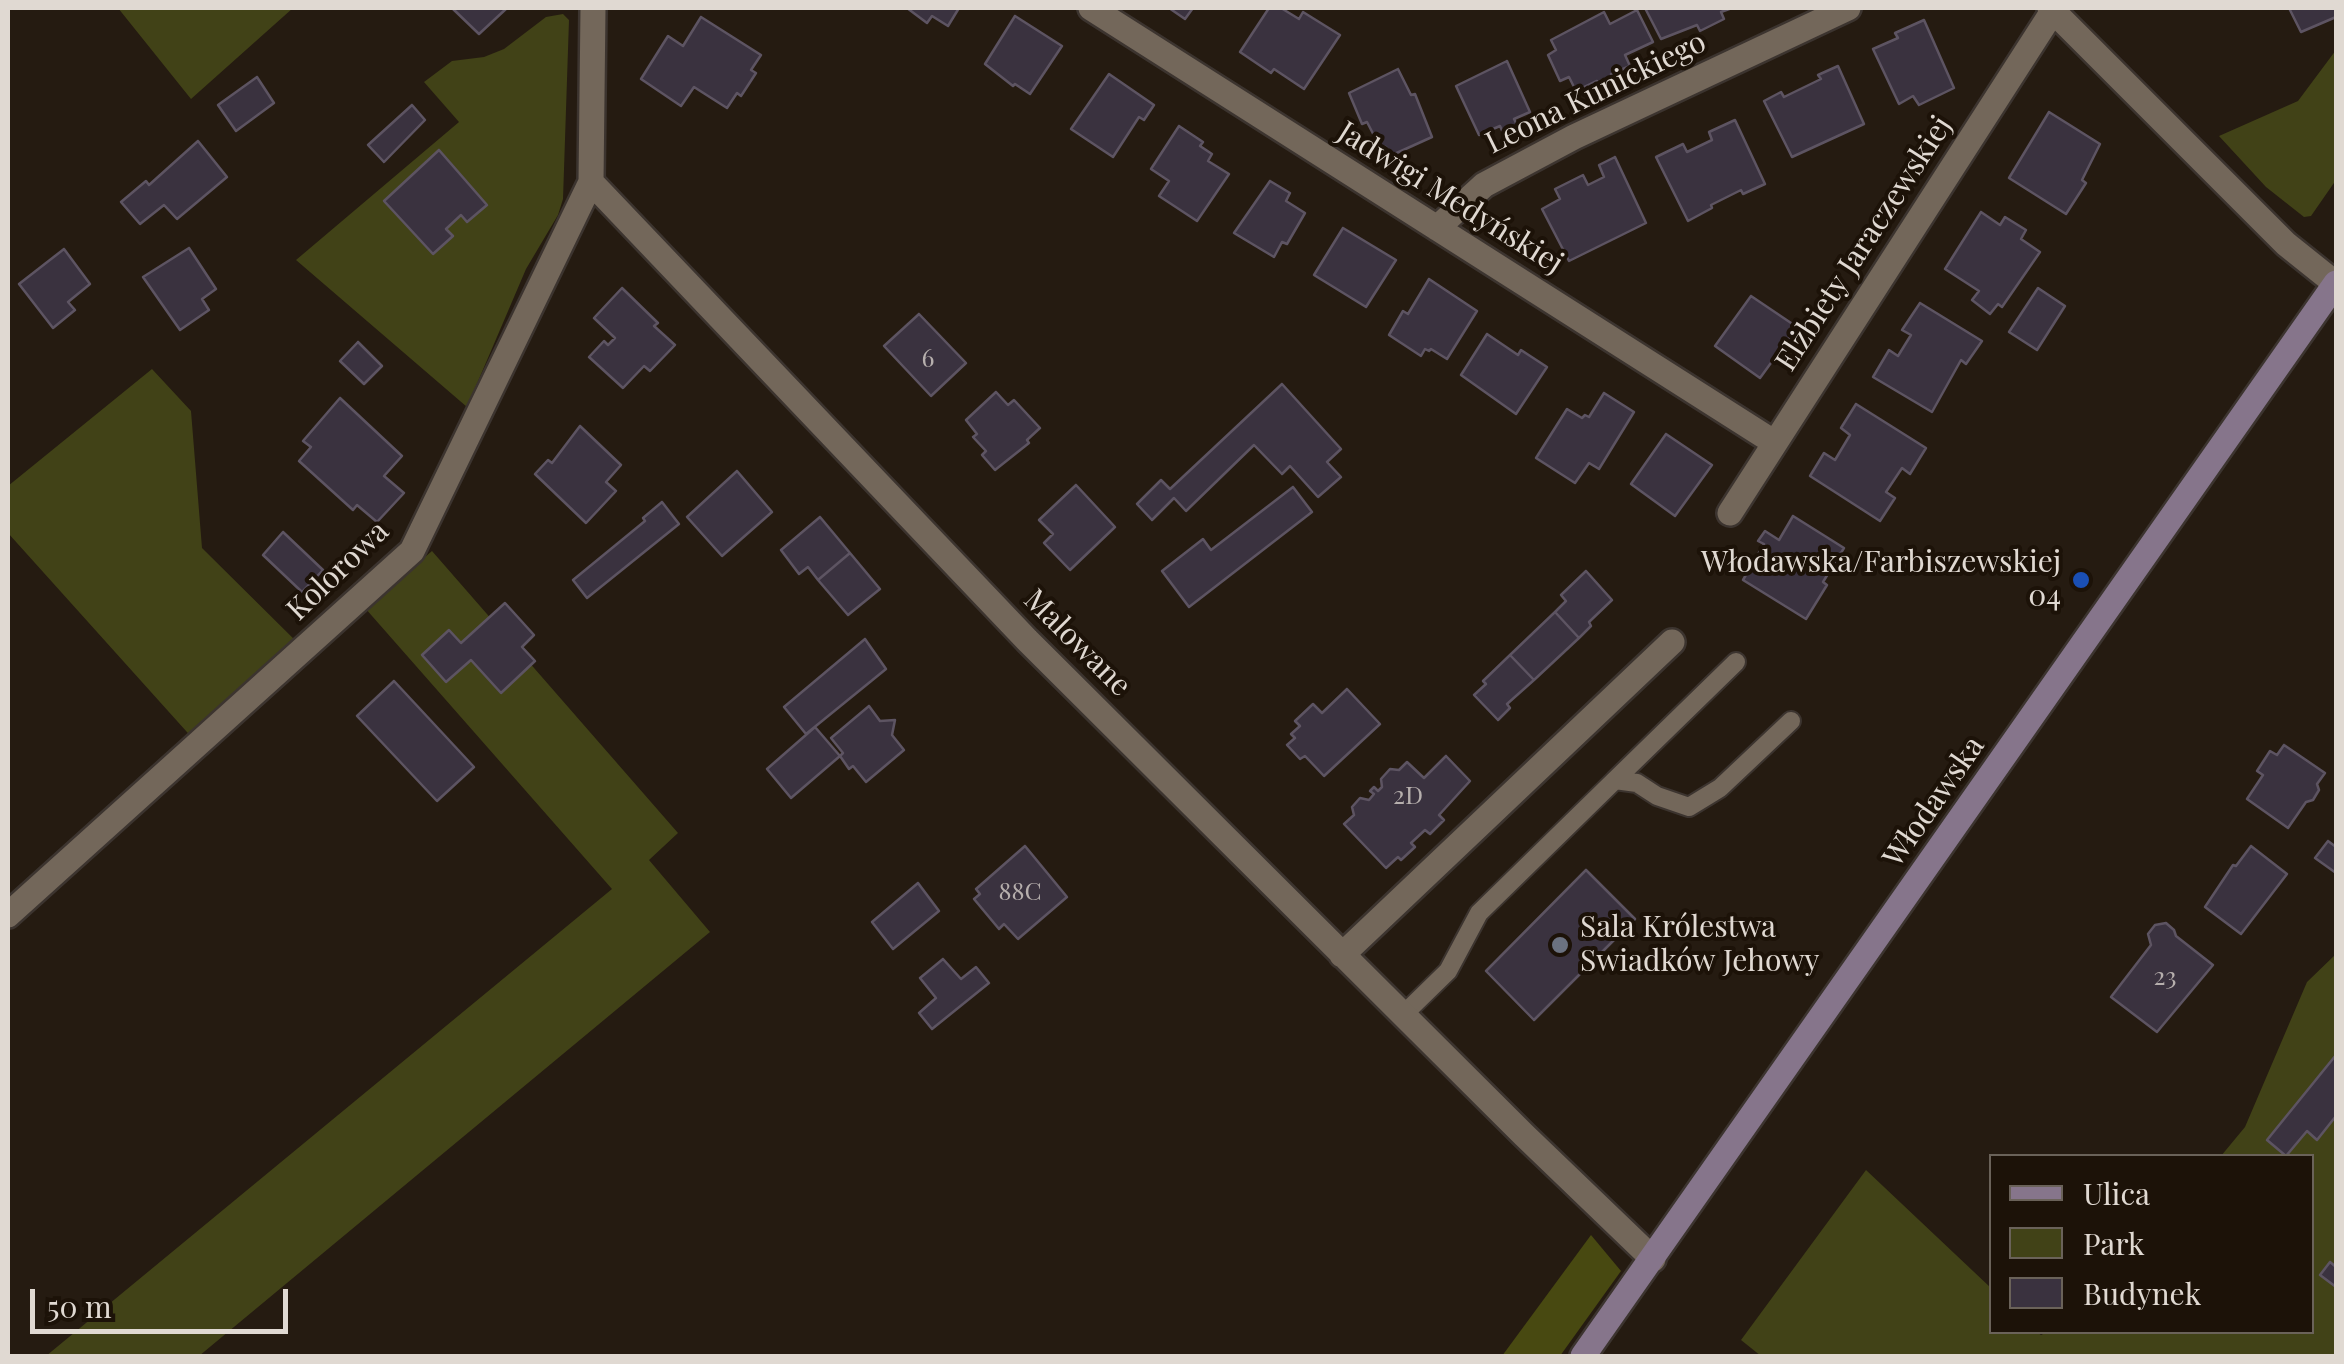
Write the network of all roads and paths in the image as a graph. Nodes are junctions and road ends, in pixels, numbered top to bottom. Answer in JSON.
{"nodes":[{"id":1,"x":593,"y":8,"type":"edge"},
{"id":2,"x":1091,"y":8,"type":"edge"},
{"id":3,"x":1848,"y":8,"type":"edge"},
{"id":4,"x":2052,"y":9,"type":"edge"},
{"id":5,"x":591,"y":182,"type":"junction"},
{"id":6,"x":1438,"y":228,"type":"junction"},
{"id":7,"x":2336,"y":284,"type":"edge"},
{"id":8,"x":1775,"y":443,"type":"junction"},
{"id":9,"x":1730,"y":512,"type":"dead end"},
{"id":10,"x":1672,"y":642,"type":"dead end"},
{"id":11,"x":1736,"y":662,"type":"dead end"},
{"id":12,"x":1791,"y":721,"type":"dead end"},
{"id":13,"x":1615,"y":780,"type":"junction"},
{"id":14,"x":8,"y":915,"type":"edge"},
{"id":15,"x":1342,"y":955,"type":"junction"},
{"id":16,"x":1404,"y":1014,"type":"junction"},
{"id":17,"x":1653,"y":1259,"type":"junction"},
{"id":18,"x":1583,"y":1356,"type":"edge"}],
"edges":[{"from":1,"to":5,"type":"street"},
{"from":2,"to":6,"type":"street","name":"Jadwigi Medyńskiej"},
{"from":3,"to":6,"type":"street","name":"Leona Kunickiego"},
{"from":4,"to":7,"type":"street"},
{"from":4,"to":8,"type":"street","name":"Elżbiety Jaraczewskiej"},
{"from":5,"to":14,"type":"street","name":"Kolorowa"},
{"from":5,"to":15,"type":"street","name":"Malowane"},
{"from":6,"to":8,"type":"street","name":"Jadwigi Medyńskiej"},
{"from":7,"to":17,"type":"main road","name":"Włodawska"},
{"from":8,"to":9,"type":"street","name":"Elżbiety Jaraczewskiej"},
{"from":10,"to":15,"type":"street"},
{"from":11,"to":13,"type":"lane"},
{"from":12,"to":13,"type":"lane"},
{"from":13,"to":16,"type":"lane"},
{"from":15,"to":16,"type":"street","name":"Malowane"},
{"from":16,"to":17,"type":"street","name":"Malowane"},
{"from":17,"to":18,"type":"main road","name":"Włodawska"}]}
